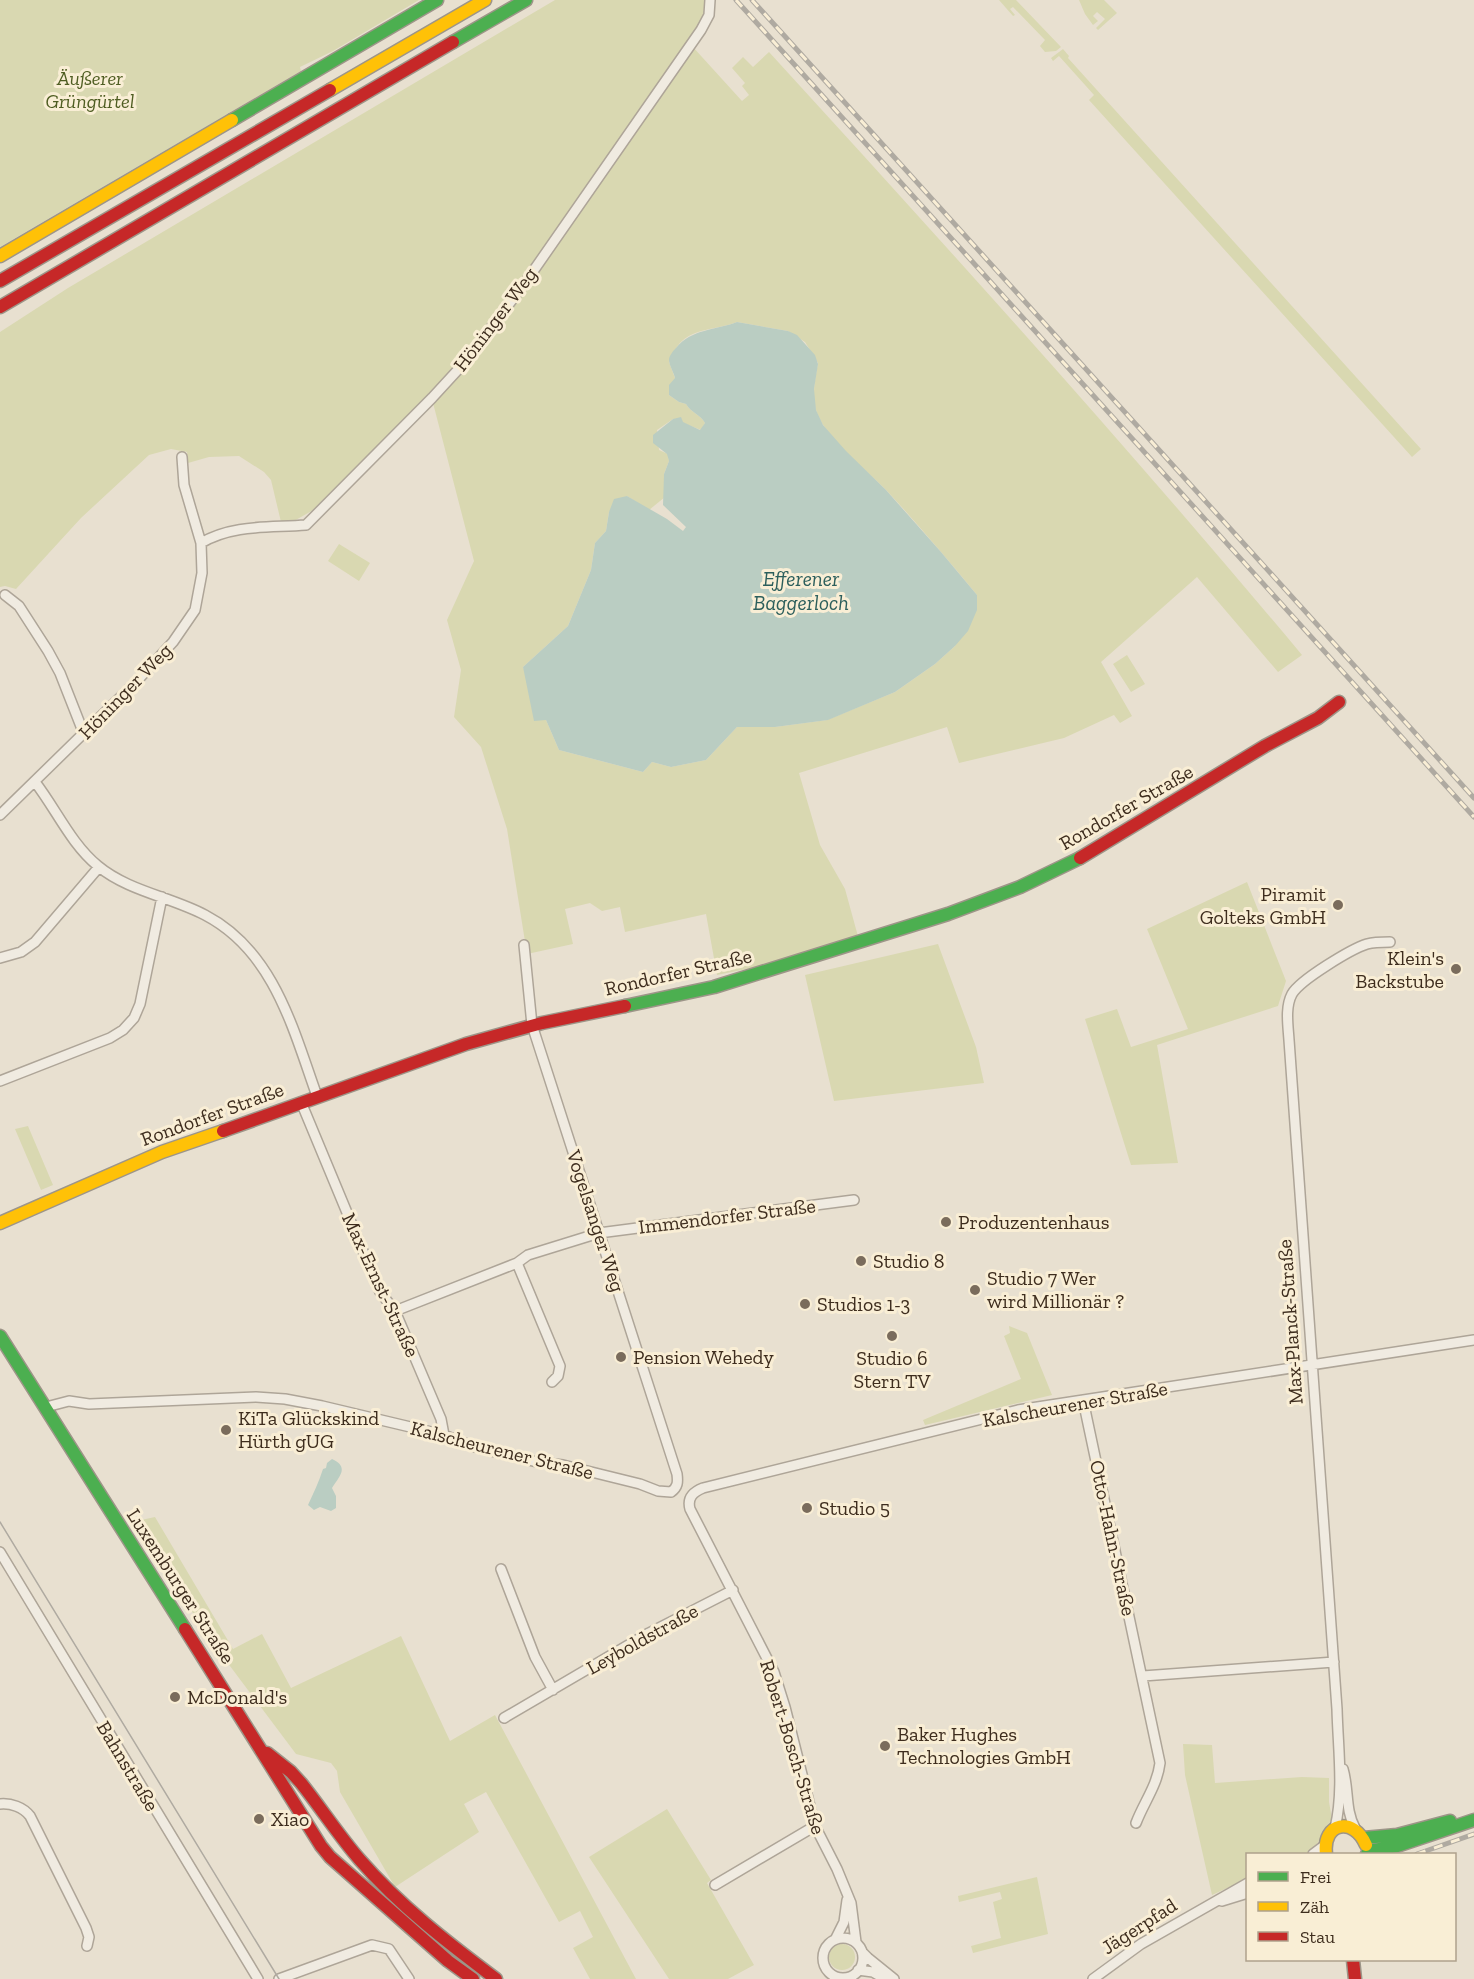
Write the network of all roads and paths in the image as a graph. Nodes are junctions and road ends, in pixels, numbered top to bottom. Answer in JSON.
{"nodes":[{"id":1,"x":437,"y":0,"type":"edge"},
{"id":2,"x":485,"y":0,"type":"edge"},
{"id":3,"x":526,"y":0,"type":"edge"},
{"id":4,"x":710,"y":0,"type":"edge"},
{"id":5,"x":336,"y":59,"type":"junction"},
{"id":6,"x":178,"y":177,"type":"junction"},
{"id":7,"x":0,"y":256,"type":"edge"},
{"id":8,"x":0,"y":281,"type":"edge"},
{"id":9,"x":18,"y":297,"type":"junction"},
{"id":10,"x":0,"y":307,"type":"edge"},
{"id":11,"x":0,"y":312,"type":"edge"},
{"id":12,"x":182,"y":457,"type":"dead end"},
{"id":13,"x":201,"y":543,"type":"junction"},
{"id":14,"x":5,"y":595,"type":"dead end"},
{"id":15,"x":1339,"y":702,"type":"dead end"},
{"id":16,"x":84,"y":734,"type":"junction"},
{"id":17,"x":35,"y":782,"type":"junction"},
{"id":18,"x":0,"y":815,"type":"edge"},
{"id":19,"x":99,"y":867,"type":"junction"},
{"id":20,"x":162,"y":897,"type":"junction"},
{"id":21,"x":1390,"y":942,"type":"dead end"},
{"id":22,"x":524,"y":945,"type":"dead end"},
{"id":23,"x":0,"y":958,"type":"edge"},
{"id":24,"x":532,"y":1025,"type":"junction"},
{"id":25,"x":0,"y":1081,"type":"edge"},
{"id":26,"x":317,"y":1096,"type":"junction"},
{"id":27,"x":301,"y":1102,"type":"junction"},
{"id":28,"x":854,"y":1200,"type":"dead end"},
{"id":29,"x":0,"y":1223,"type":"edge"},
{"id":30,"x":599,"y":1233,"type":"junction"},
{"id":31,"x":518,"y":1263,"type":"junction"},
{"id":32,"x":396,"y":1311,"type":"junction"},
{"id":33,"x":0,"y":1336,"type":"edge"},
{"id":34,"x":1474,"y":1340,"type":"edge"},
{"id":35,"x":4,"y":1350,"type":"edge"},
{"id":36,"x":1313,"y":1365,"type":"junction"},
{"id":37,"x":552,"y":1382,"type":"dead end"},
{"id":38,"x":1083,"y":1400,"type":"junction"},
{"id":39,"x":46,"y":1407,"type":"junction"},
{"id":40,"x":444,"y":1435,"type":"junction"},
{"id":41,"x":671,"y":1492,"type":"joint"},
{"id":42,"x":688,"y":1503,"type":"joint"},
{"id":43,"x":0,"y":1552,"type":"edge"},
{"id":44,"x":501,"y":1569,"type":"dead end"},
{"id":45,"x":733,"y":1590,"type":"junction"},
{"id":46,"x":1334,"y":1662,"type":"junction"},
{"id":47,"x":1143,"y":1676,"type":"junction"},
{"id":48,"x":553,"y":1690,"type":"junction"},
{"id":49,"x":504,"y":1718,"type":"dead end"},
{"id":50,"x":259,"y":1745,"type":"junction"},
{"id":51,"x":1340,"y":1762,"type":"junction"},
{"id":52,"x":0,"y":1804,"type":"edge"},
{"id":53,"x":1474,"y":1814,"type":"edge"},
{"id":54,"x":1474,"y":1820,"type":"edge"},
{"id":55,"x":1136,"y":1823,"type":"dead end"},
{"id":56,"x":815,"y":1826,"type":"junction"},
{"id":57,"x":1335,"y":1828,"type":"junction"},
{"id":58,"x":1355,"y":1828,"type":"junction"},
{"id":59,"x":1364,"y":1838,"type":"junction"},
{"id":60,"x":1325,"y":1850,"type":"edge"},
{"id":61,"x":1365,"y":1853,"type":"edge"},
{"id":62,"x":1367,"y":1853,"type":"edge"},
{"id":63,"x":1246,"y":1884,"type":"edge"},
{"id":64,"x":715,"y":1885,"type":"dead end"},
{"id":65,"x":1246,"y":1894,"type":"edge"},
{"id":66,"x":847,"y":1895,"type":"junction"},
{"id":67,"x":1206,"y":1906,"type":"junction"},
{"id":68,"x":836,"y":1938,"type":"junction"},
{"id":69,"x":856,"y":1942,"type":"junction"},
{"id":70,"x":87,"y":1946,"type":"dead end"},
{"id":71,"x":862,"y":1952,"type":"junction"},
{"id":72,"x":1353,"y":1961,"type":"edge"},
{"id":73,"x":858,"y":1970,"type":"junction"},
{"id":74,"x":828,"y":1975,"type":"edge"},
{"id":75,"x":845,"y":1978,"type":"edge"},
{"id":76,"x":258,"y":1979,"type":"edge"},
{"id":77,"x":279,"y":1979,"type":"edge"},
{"id":78,"x":409,"y":1979,"type":"edge"},
{"id":79,"x":473,"y":1979,"type":"edge"},
{"id":80,"x":496,"y":1979,"type":"edge"},
{"id":81,"x":885,"y":1979,"type":"edge"},
{"id":82,"x":894,"y":1979,"type":"edge"},
{"id":83,"x":1093,"y":1979,"type":"edge"},
{"id":84,"x":1355,"y":1979,"type":"edge"}],
"edges":[{"from":1,"to":5,"type":"main road"},
{"from":2,"to":6,"type":"main road"},
{"from":3,"to":9,"type":"main road"},
{"from":4,"to":13,"type":"street","name":"Höninger Weg"},
{"from":5,"to":6,"type":"main road"},
{"from":5,"to":7,"type":"main road"},
{"from":6,"to":8,"type":"main road"},
{"from":9,"to":10,"type":"main road"},
{"from":9,"to":11,"type":"main road"},
{"from":12,"to":13,"type":"street","name":"Höninger Weg"},
{"from":13,"to":16,"type":"street","name":"Höninger Weg"},
{"from":14,"to":16,"type":"street"},
{"from":15,"to":24,"type":"main road","name":"Rondorfer Straße"},
{"from":16,"to":17,"type":"street","name":"Höninger Weg"},
{"from":17,"to":18,"type":"street","name":"Höninger Weg"},
{"from":17,"to":19,"type":"street"},
{"from":19,"to":20,"type":"street"},
{"from":19,"to":23,"type":"street"},
{"from":20,"to":25,"type":"street"},
{"from":20,"to":26,"type":"street"},
{"from":21,"to":36,"type":"street","name":"Max-Planck-Straße"},
{"from":22,"to":24,"type":"street","name":"Vogelsanger Weg"},
{"from":24,"to":26,"type":"main road","name":"Rondorfer Straße"},
{"from":24,"to":30,"type":"street","name":"Vogelsanger Weg"},
{"from":26,"to":27,"type":"main road","name":"Rondorfer Straße"},
{"from":27,"to":29,"type":"main road","name":"Rondorfer Straße"},
{"from":27,"to":32,"type":"street","name":"Max-Ernst-Straße"},
{"from":28,"to":30,"type":"street","name":"Immendorfer Straße"},
{"from":30,"to":31,"type":"street","name":"Immendorfer Straße"},
{"from":30,"to":41,"type":"street","name":"Vogelsanger Weg"},
{"from":31,"to":32,"type":"street","name":"Immendorfer Straße"},
{"from":31,"to":37,"type":"street"},
{"from":32,"to":40,"type":"street","name":"Max-Ernst-Straße"},
{"from":33,"to":35,"type":"main road","name":"Luxemburger Straße"},
{"from":34,"to":36,"type":"street","name":"Kalscheurener Straße"},
{"from":35,"to":39,"type":"main road","name":"Luxemburger Straße"},
{"from":36,"to":38,"type":"street","name":"Kalscheurener Straße"},
{"from":36,"to":46,"type":"street","name":"Max-Planck-Straße"},
{"from":38,"to":42,"type":"street","name":"Kalscheurener Straße"},
{"from":38,"to":47,"type":"street","name":"Otto-Hahn-Straße"},
{"from":39,"to":40,"type":"street","name":"Kalscheurener Straße"},
{"from":39,"to":50,"type":"main road","name":"Luxemburger Straße"},
{"from":40,"to":41,"type":"street","name":"Kalscheurener Straße"},
{"from":42,"to":45,"type":"street","name":"Robert-Bosch-Straße"},
{"from":43,"to":76,"type":"street","name":"Bahnstraße"},
{"from":44,"to":48,"type":"street"},
{"from":45,"to":48,"type":"street","name":"Leyboldstraße"},
{"from":45,"to":56,"type":"street","name":"Robert-Bosch-Straße"},
{"from":46,"to":47,"type":"street"},
{"from":46,"to":51,"type":"street","name":"Max-Planck-Straße"},
{"from":47,"to":55,"type":"street","name":"Otto-Hahn-Straße"},
{"from":48,"to":49,"type":"street","name":"Leyboldstraße"},
{"from":50,"to":79,"type":"main road","name":"Luxemburger Straße"},
{"from":50,"to":80,"type":"main road"},
{"from":51,"to":57,"type":"street","name":"Max-Planck-Straße"},
{"from":51,"to":58,"type":"street","name":"Max-Planck-Straße"},
{"from":52,"to":70,"type":"street"},
{"from":53,"to":59,"type":"main road"},
{"from":54,"to":62,"type":"main road"},
{"from":56,"to":64,"type":"street"},
{"from":56,"to":66,"type":"street","name":"Robert-Bosch-Straße"},
{"from":57,"to":58,"type":"main road"},
{"from":57,"to":60,"type":"main road"},
{"from":58,"to":59,"type":"main road"},
{"from":59,"to":61,"type":"main road"},
{"from":63,"to":67,"type":"street"},
{"from":65,"to":67,"type":"street"},
{"from":66,"to":68,"type":"street","name":"Robert-Bosch-Straße"},
{"from":66,"to":69,"type":"street","name":"Robert-Bosch-Straße"},
{"from":67,"to":83,"type":"street","name":"Jägerpfad"},
{"from":68,"to":69,"type":"street"},
{"from":68,"to":74,"type":"street"},
{"from":69,"to":71,"type":"street"},
{"from":71,"to":73,"type":"street"},
{"from":71,"to":82,"type":"street"},
{"from":72,"to":84,"type":"main road"},
{"from":73,"to":75,"type":"street"},
{"from":73,"to":81,"type":"street"},
{"from":74,"to":75,"type":"street"},
{"from":77,"to":78,"type":"street"}]}
